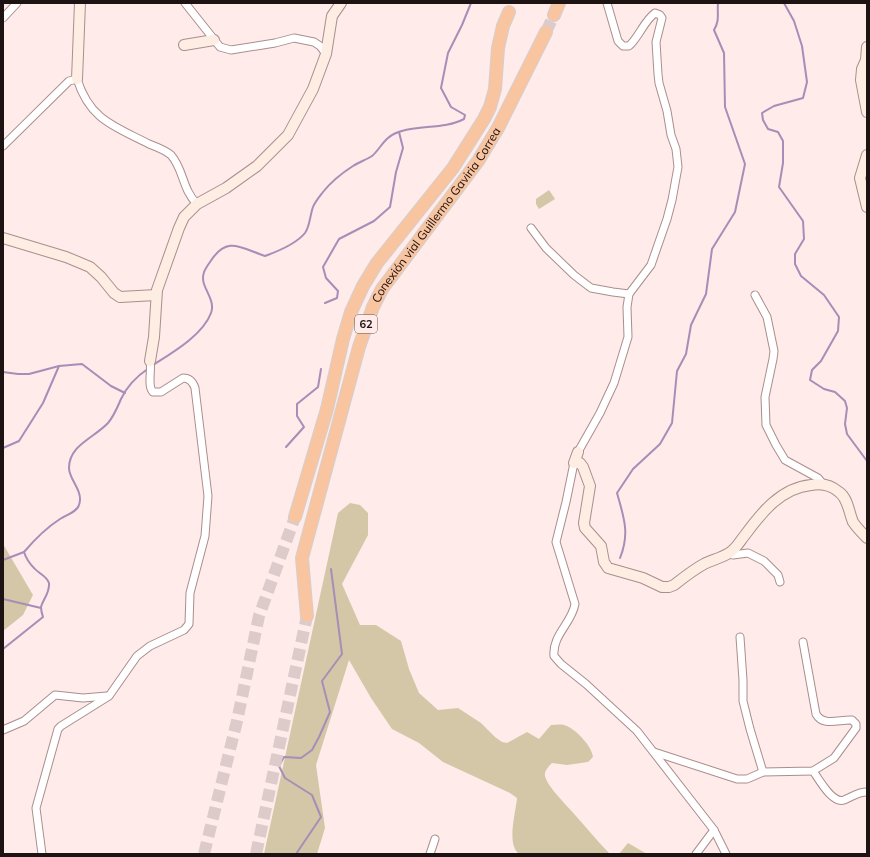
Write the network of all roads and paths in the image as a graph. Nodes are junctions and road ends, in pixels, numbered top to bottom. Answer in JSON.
{"nodes":[{"id":1,"x":17,"y":3,"type":"edge"},
{"id":2,"x":80,"y":3,"type":"edge"},
{"id":3,"x":185,"y":3,"type":"edge"},
{"id":4,"x":341,"y":3,"type":"edge"},
{"id":5,"x":559,"y":3,"type":"edge"},
{"id":6,"x":607,"y":3,"type":"edge"},
{"id":7,"x":508,"y":12,"type":"dead end"},
{"id":8,"x":554,"y":14,"type":"tunnel mouth"},
{"id":9,"x":3,"y":18,"type":"edge"},
{"id":10,"x":546,"y":32,"type":"tunnel mouth"},
{"id":11,"x":214,"y":40,"type":"junction"},
{"id":12,"x":184,"y":45,"type":"dead end"},
{"id":13,"x":867,"y":47,"type":"edge"},
{"id":14,"x":326,"y":54,"type":"junction"},
{"id":15,"x":77,"y":79,"type":"junction"},
{"id":16,"x":867,"y":112,"type":"edge"},
{"id":17,"x":3,"y":146,"type":"edge"},
{"id":18,"x":867,"y":155,"type":"edge"},
{"id":19,"x":197,"y":204,"type":"junction"},
{"id":20,"x":867,"y":208,"type":"edge"},
{"id":21,"x":531,"y":228,"type":"dead end"},
{"id":22,"x":3,"y":238,"type":"edge"},
{"id":23,"x":629,"y":294,"type":"junction"},
{"id":24,"x":156,"y":295,"type":"junction"},
{"id":25,"x":755,"y":295,"type":"dead end"},
{"id":26,"x":151,"y":365,"type":"joint"},
{"id":27,"x":578,"y":452,"type":"joint"},
{"id":28,"x":574,"y":463,"type":"junction"},
{"id":29,"x":822,"y":484,"type":"junction"},
{"id":30,"x":295,"y":517,"type":"tunnel mouth"},
{"id":31,"x":867,"y":538,"type":"edge"},
{"id":32,"x":729,"y":553,"type":"junction"},
{"id":33,"x":780,"y":582,"type":"dead end"},
{"id":34,"x":307,"y":616,"type":"tunnel mouth"},
{"id":35,"x":740,"y":637,"type":"dead end"},
{"id":36,"x":803,"y":642,"type":"dead end"},
{"id":37,"x":109,"y":696,"type":"junction"},
{"id":38,"x":3,"y":730,"type":"edge"},
{"id":39,"x":653,"y":752,"type":"junction"},
{"id":40,"x":813,"y":771,"type":"junction"},
{"id":41,"x":763,"y":772,"type":"junction"},
{"id":42,"x":867,"y":792,"type":"edge"},
{"id":43,"x":714,"y":830,"type":"junction"},
{"id":44,"x":435,"y":839,"type":"dead end"},
{"id":45,"x":42,"y":854,"type":"edge"},
{"id":46,"x":430,"y":854,"type":"edge"},
{"id":47,"x":696,"y":854,"type":"edge"},
{"id":48,"x":726,"y":854,"type":"edge"}],
"edges":[{"from":1,"to":9,"type":"street"},
{"from":2,"to":15,"type":"street"},
{"from":3,"to":11,"type":"street"},
{"from":4,"to":14,"type":"street"},
{"from":5,"to":8,"type":"highway"},
{"from":6,"to":23,"type":"street"},
{"from":7,"to":30,"type":"highway","name":"Conexión vial Guillermo Gaviria Correa","number":"62"},
{"from":10,"to":34,"type":"highway","name":"Conexión vial Guillermo Gaviria Correa","number":"62"},
{"from":11,"to":12,"type":"street"},
{"from":11,"to":14,"type":"street"},
{"from":13,"to":16,"type":"street"},
{"from":14,"to":19,"type":"street"},
{"from":15,"to":17,"type":"street"},
{"from":15,"to":19,"type":"street"},
{"from":18,"to":20,"type":"street"},
{"from":19,"to":24,"type":"street"},
{"from":21,"to":23,"type":"street"},
{"from":22,"to":24,"type":"street"},
{"from":23,"to":27,"type":"street"},
{"from":24,"to":26,"type":"street"},
{"from":25,"to":29,"type":"street"},
{"from":26,"to":37,"type":"street"},
{"from":27,"to":28,"type":"street"},
{"from":28,"to":32,"type":"street"},
{"from":28,"to":39,"type":"street"},
{"from":29,"to":31,"type":"street"},
{"from":29,"to":32,"type":"street"},
{"from":32,"to":33,"type":"street"},
{"from":35,"to":41,"type":"street"},
{"from":36,"to":40,"type":"street"},
{"from":37,"to":38,"type":"street"},
{"from":37,"to":45,"type":"street"},
{"from":39,"to":41,"type":"street"},
{"from":39,"to":43,"type":"street"},
{"from":40,"to":41,"type":"street"},
{"from":40,"to":42,"type":"street"},
{"from":43,"to":47,"type":"street"},
{"from":43,"to":48,"type":"street"},
{"from":44,"to":46,"type":"street"}]}
